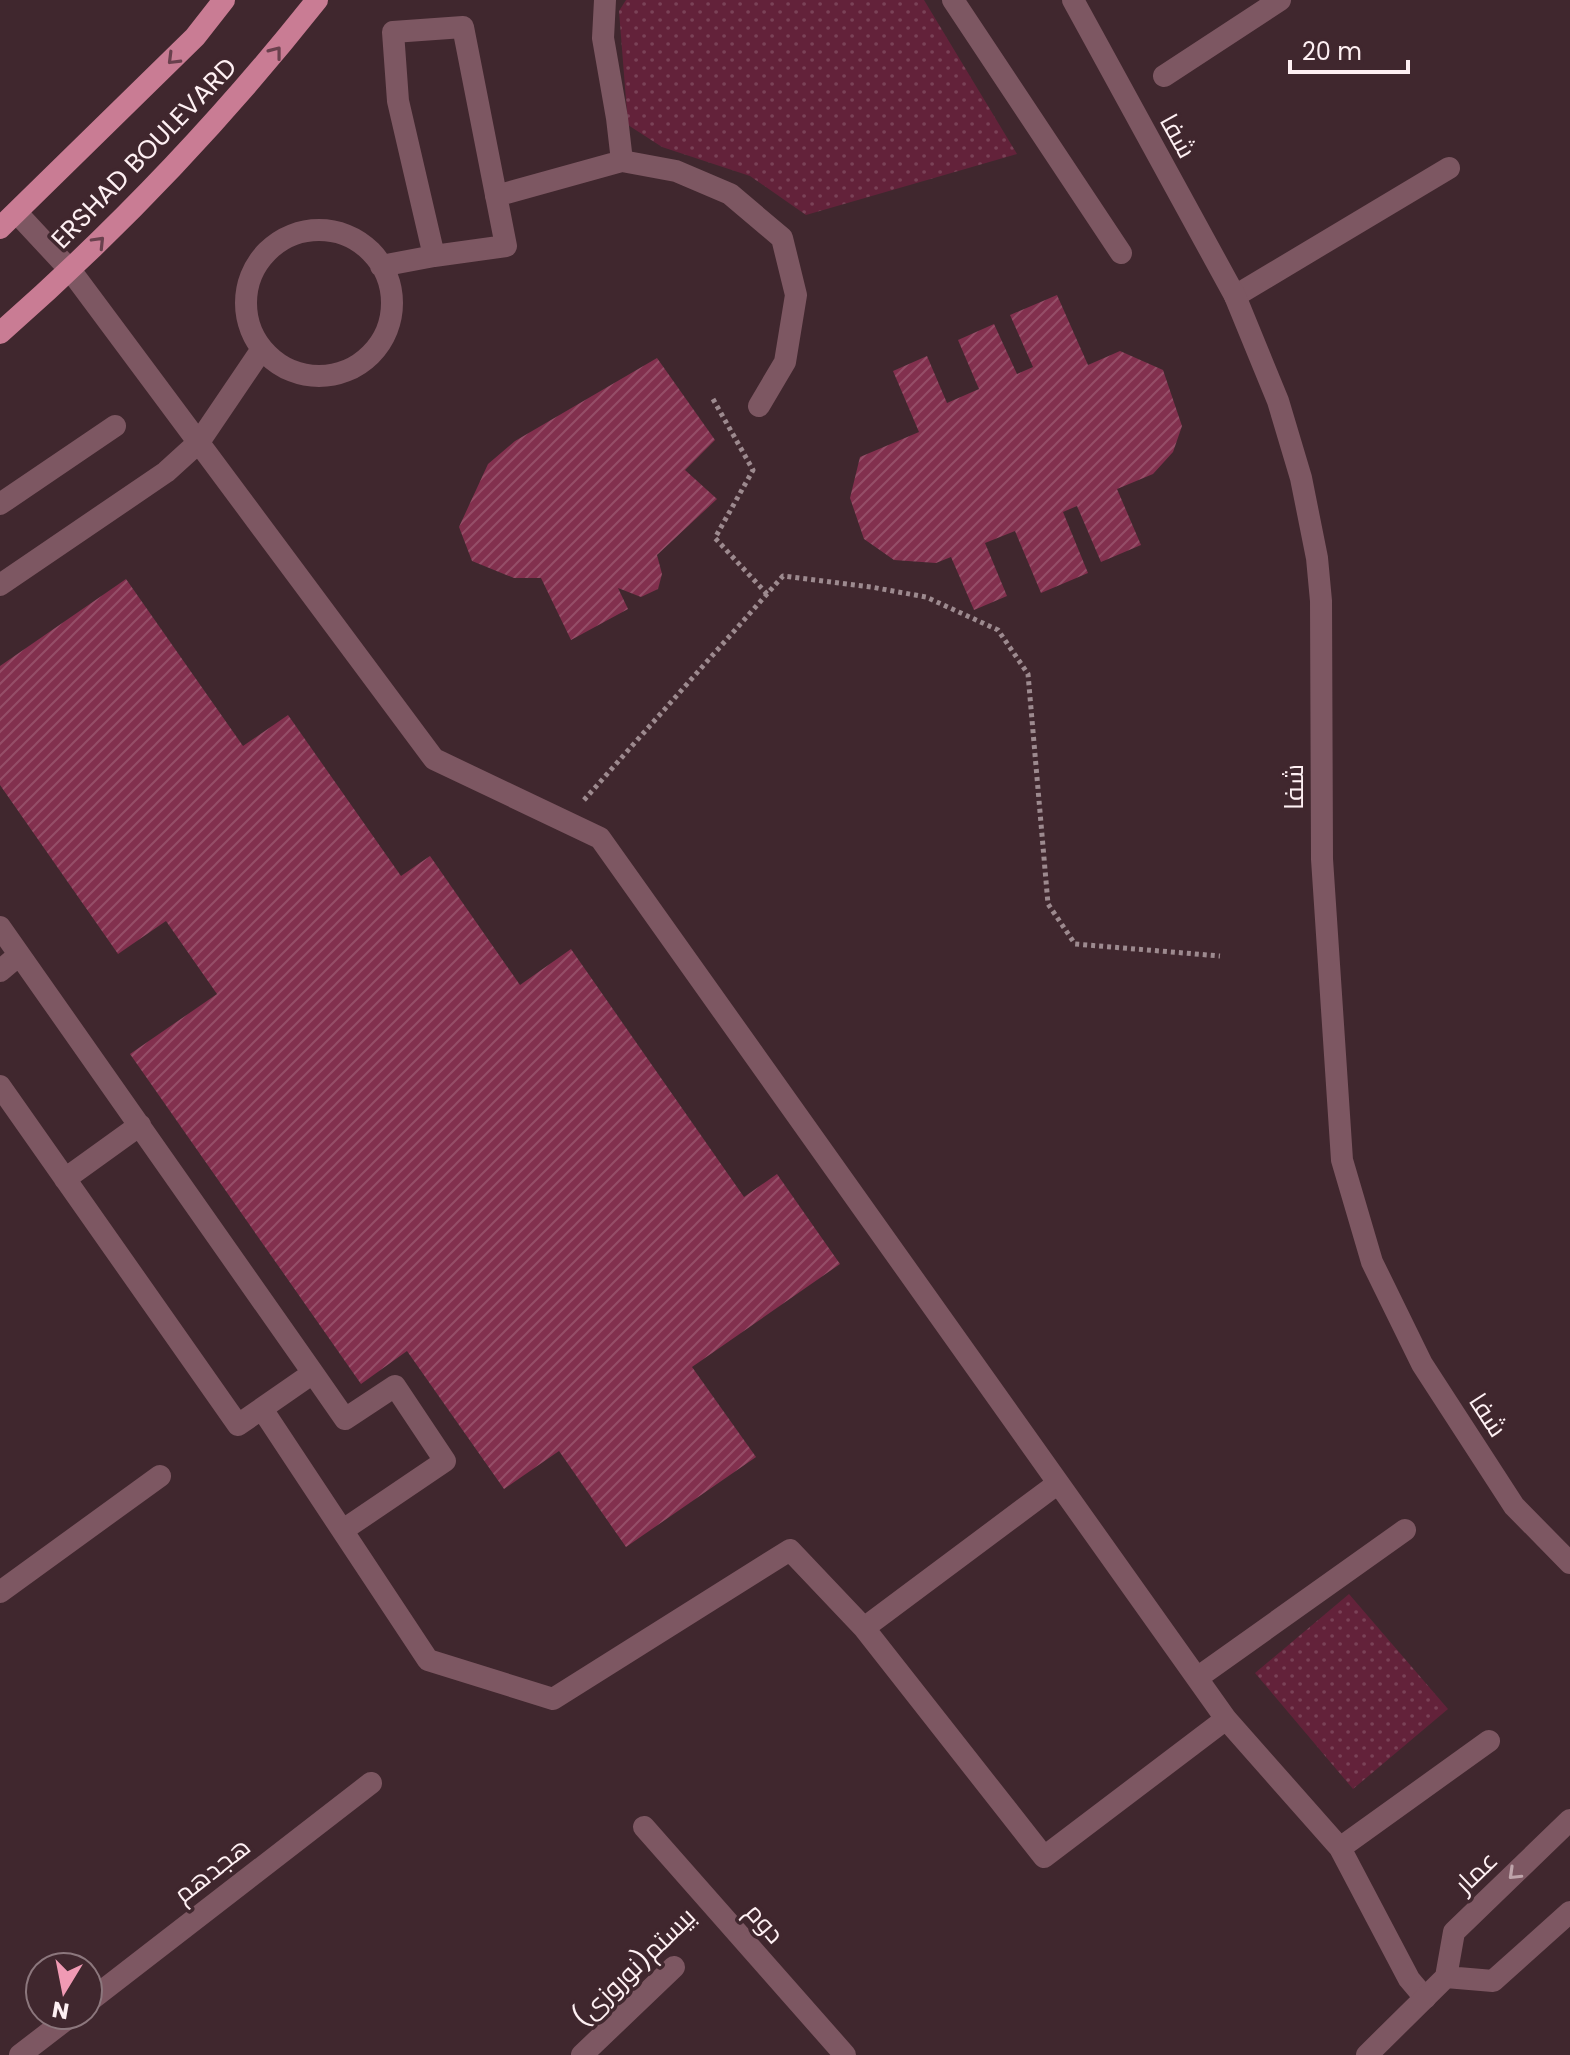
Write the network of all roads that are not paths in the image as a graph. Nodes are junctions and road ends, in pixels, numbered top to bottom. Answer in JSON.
{"nodes":[{"id":1,"x":224,"y":0,"type":"edge"},
{"id":2,"x":317,"y":0,"type":"edge"},
{"id":3,"x":605,"y":0,"type":"edge"},
{"id":4,"x":953,"y":0,"type":"edge"},
{"id":5,"x":1073,"y":0,"type":"edge"},
{"id":6,"x":1280,"y":0,"type":"edge"},
{"id":7,"x":1164,"y":76,"type":"dead end"},
{"id":8,"x":622,"y":161,"type":"junction"},
{"id":9,"x":1449,"y":168,"type":"dead end"},
{"id":10,"x":496,"y":196,"type":"junction"},
{"id":11,"x":8,"y":221,"type":"edge"},
{"id":12,"x":1121,"y":253,"type":"dead end"},
{"id":13,"x":434,"y":256,"type":"junction"},
{"id":14,"x":381,"y":266,"type":"junction"},
{"id":15,"x":71,"y":271,"type":"junction"},
{"id":16,"x":1235,"y":296,"type":"junction"},
{"id":17,"x":0,"y":333,"type":"edge"},
{"id":18,"x":262,"y":349,"type":"junction"},
{"id":19,"x":759,"y":406,"type":"dead end"},
{"id":20,"x":115,"y":426,"type":"dead end"},
{"id":21,"x":199,"y":442,"type":"junction"},
{"id":22,"x":0,"y":504,"type":"edge"},
{"id":23,"x":0,"y":585,"type":"edge"},
{"id":24,"x":0,"y":927,"type":"edge"},
{"id":25,"x":19,"y":955,"type":"junction"},
{"id":26,"x":0,"y":971,"type":"edge"},
{"id":27,"x":0,"y":1086,"type":"edge"},
{"id":28,"x":140,"y":1125,"type":"junction"},
{"id":29,"x":65,"y":1179,"type":"junction"},
{"id":30,"x":313,"y":1373,"type":"junction"},
{"id":31,"x":262,"y":1409,"type":"junction"},
{"id":32,"x":160,"y":1476,"type":"dead end"},
{"id":33,"x":1057,"y":1484,"type":"junction"},
{"id":34,"x":343,"y":1530,"type":"junction"},
{"id":35,"x":1405,"y":1530,"type":"dead end"},
{"id":36,"x":1570,"y":1563,"type":"edge"},
{"id":37,"x":0,"y":1592,"type":"edge"},
{"id":38,"x":864,"y":1628,"type":"junction"},
{"id":39,"x":1197,"y":1678,"type":"junction"},
{"id":40,"x":1226,"y":1719,"type":"junction"},
{"id":41,"x":1489,"y":1741,"type":"dead end"},
{"id":42,"x":371,"y":1783,"type":"dead end"},
{"id":43,"x":1570,"y":1820,"type":"edge"},
{"id":44,"x":644,"y":1827,"type":"dead end"},
{"id":45,"x":1340,"y":1848,"type":"junction"},
{"id":46,"x":1570,"y":1912,"type":"edge"},
{"id":47,"x":674,"y":1967,"type":"dead end"},
{"id":48,"x":1446,"y":1977,"type":"junction"},
{"id":49,"x":104,"y":1990,"type":"edge"},
{"id":50,"x":1425,"y":1998,"type":"junction"},
{"id":51,"x":51,"y":2031,"type":"edge"},
{"id":52,"x":20,"y":2055,"type":"edge"},
{"id":53,"x":582,"y":2055,"type":"edge"},
{"id":54,"x":845,"y":2055,"type":"edge"},
{"id":55,"x":1367,"y":2055,"type":"edge"}],
"edges":[{"from":1,"to":11,"type":"main road","name":"ERSHAD BOULEVARD","one_way":true},
{"from":15,"to":2,"type":"main road","name":"ERSHAD BOULEVARD","one_way":true},
{"from":3,"to":8,"type":"street"},
{"from":4,"to":12,"type":"street"},
{"from":5,"to":16,"type":"street","name":"شفا"},
{"from":6,"to":7,"type":"street"},
{"from":8,"to":10,"type":"street"},
{"from":8,"to":19,"type":"street"},
{"from":9,"to":16,"type":"street"},
{"from":10,"to":13,"type":"street"},
{"from":10,"to":13,"type":"street"},
{"from":11,"to":15,"type":"street"},
{"from":13,"to":14,"type":"street"},
{"from":14,"to":18,"type":"street"},
{"from":14,"to":18,"type":"street"},
{"from":15,"to":17,"type":"main road","name":"ERSHAD BOULEVARD"},
{"from":15,"to":21,"type":"street"},
{"from":16,"to":36,"type":"street","name":"شفا"},
{"from":18,"to":21,"type":"street"},
{"from":20,"to":22,"type":"street"},
{"from":21,"to":23,"type":"street"},
{"from":21,"to":33,"type":"street"},
{"from":24,"to":25,"type":"street"},
{"from":25,"to":26,"type":"street"},
{"from":25,"to":28,"type":"street"},
{"from":27,"to":29,"type":"street"},
{"from":28,"to":29,"type":"street"},
{"from":28,"to":30,"type":"street"},
{"from":29,"to":31,"type":"street"},
{"from":30,"to":31,"type":"street"},
{"from":30,"to":34,"type":"street"},
{"from":31,"to":34,"type":"street"},
{"from":32,"to":37,"type":"street"},
{"from":33,"to":38,"type":"street"},
{"from":33,"to":39,"type":"street"},
{"from":34,"to":38,"type":"street"},
{"from":35,"to":39,"type":"street"},
{"from":38,"to":40,"type":"street"},
{"from":39,"to":40,"type":"street"},
{"from":40,"to":45,"type":"street"},
{"from":41,"to":45,"type":"street"},
{"from":42,"to":49,"type":"street","name":"هجدهم"},
{"from":43,"to":48,"type":"street","name":"عمار","one_way":true},
{"from":44,"to":54,"type":"street","name":"دوم"},
{"from":45,"to":50,"type":"street"},
{"from":46,"to":48,"type":"street"},
{"from":47,"to":53,"type":"street","name":"بیستم(نوروزی)"},
{"from":48,"to":50,"type":"street"},
{"from":50,"to":55,"type":"street"},
{"from":51,"to":52,"type":"street"}]}
